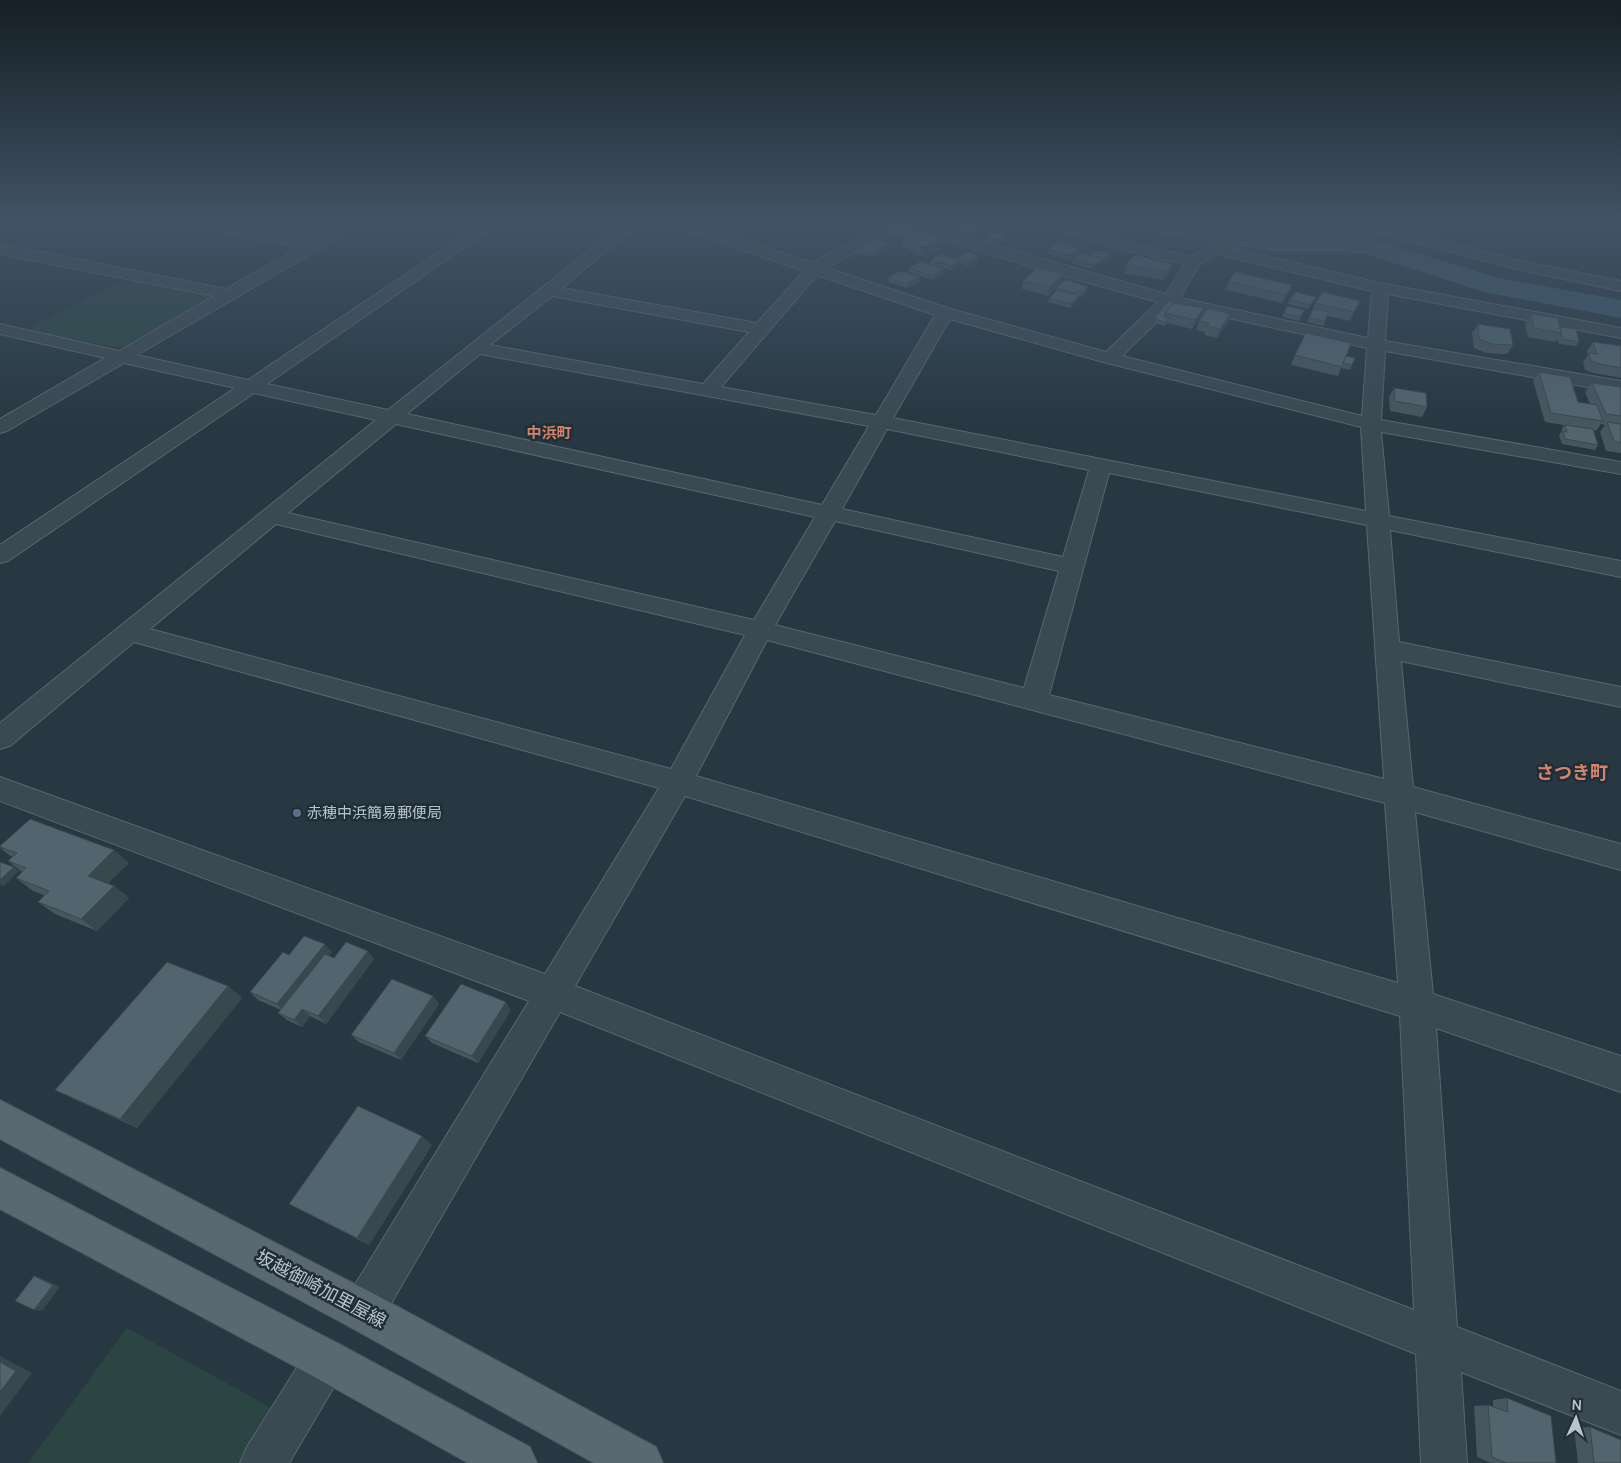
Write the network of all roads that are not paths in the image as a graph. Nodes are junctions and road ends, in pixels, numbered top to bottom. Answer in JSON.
{"nodes":[{"id":1,"x":209,"y":290,"type":"edge"},
{"id":2,"x":235,"y":290,"type":"edge"},
{"id":3,"x":392,"y":290,"type":"edge"},
{"id":4,"x":548,"y":290,"type":"edge"},
{"id":5,"x":549,"y":290,"type":"edge"},
{"id":6,"x":795,"y":290,"type":"edge"},
{"id":7,"x":879,"y":290,"type":"edge"},
{"id":8,"x":1133,"y":290,"type":"edge"},
{"id":9,"x":1176,"y":290,"type":"edge"},
{"id":10,"x":1380,"y":290,"type":"edge"},
{"id":11,"x":1392,"y":290,"type":"edge"},
{"id":12,"x":228,"y":294,"type":"junction"},
{"id":13,"x":1170,"y":300,"type":"junction"},
{"id":14,"x":945,"y":313,"type":"junction"},
{"id":15,"x":0,"y":329,"type":"edge"},
{"id":16,"x":760,"y":329,"type":"junction"},
{"id":17,"x":1621,"y":333,"type":"edge"},
{"id":18,"x":1377,"y":344,"type":"junction"},
{"id":19,"x":476,"y":348,"type":"junction"},
{"id":20,"x":123,"y":356,"type":"junction"},
{"id":21,"x":1109,"y":358,"type":"junction"},
{"id":22,"x":250,"y":386,"type":"junction"},
{"id":23,"x":1621,"y":387,"type":"edge"},
{"id":24,"x":709,"y":390,"type":"junction"},
{"id":25,"x":393,"y":418,"type":"junction"},
{"id":26,"x":882,"y":422,"type":"junction"},
{"id":27,"x":1371,"y":424,"type":"junction"},
{"id":28,"x":0,"y":427,"type":"edge"},
{"id":29,"x":1100,"y":467,"type":"junction"},
{"id":30,"x":1621,"y":468,"type":"edge"},
{"id":31,"x":829,"y":514,"type":"junction"},
{"id":32,"x":270,"y":516,"type":"junction"},
{"id":33,"x":1378,"y":521,"type":"junction"},
{"id":34,"x":0,"y":556,"type":"edge"},
{"id":35,"x":1071,"y":566,"type":"junction"},
{"id":36,"x":1621,"y":569,"type":"edge"},
{"id":37,"x":760,"y":630,"type":"junction"},
{"id":38,"x":129,"y":632,"type":"junction"},
{"id":39,"x":1387,"y":649,"type":"junction"},
{"id":40,"x":1621,"y":697,"type":"edge"},
{"id":41,"x":1034,"y":700,"type":"junction"},
{"id":42,"x":0,"y":738,"type":"edge"},
{"id":43,"x":678,"y":782,"type":"junction"},
{"id":44,"x":1399,"y":795,"type":"junction"},
{"id":45,"x":6,"y":799,"type":"edge"},
{"id":46,"x":1621,"y":857,"type":"edge"},
{"id":47,"x":552,"y":993,"type":"junction"},
{"id":48,"x":1417,"y":1005,"type":"junction"},
{"id":49,"x":1621,"y":1074,"type":"edge"},
{"id":50,"x":0,"y":1120,"type":"edge"},
{"id":51,"x":0,"y":1188,"type":"edge"},
{"id":52,"x":363,"y":1311,"type":"junction"},
{"id":53,"x":1437,"y":1339,"type":"junction"},
{"id":54,"x":326,"y":1360,"type":"junction"},
{"id":55,"x":1621,"y":1413,"type":"edge"},
{"id":56,"x":263,"y":1463,"type":"edge"},
{"id":57,"x":514,"y":1463,"type":"edge"},
{"id":58,"x":640,"y":1463,"type":"edge"},
{"id":59,"x":1444,"y":1463,"type":"edge"}],
"edges":[{"from":1,"to":12,"type":"street"},
{"from":2,"to":12,"type":"street"},
{"from":3,"to":22,"type":"street"},
{"from":4,"to":19,"type":"street"},
{"from":5,"to":16,"type":"street"},
{"from":6,"to":16,"type":"street"},
{"from":7,"to":14,"type":"street"},
{"from":8,"to":13,"type":"street"},
{"from":9,"to":13,"type":"street"},
{"from":10,"to":18,"type":"street"},
{"from":11,"to":17,"type":"street"},
{"from":12,"to":20,"type":"street"},
{"from":13,"to":18,"type":"street"},
{"from":13,"to":21,"type":"street"},
{"from":14,"to":21,"type":"street"},
{"from":14,"to":26,"type":"street"},
{"from":15,"to":20,"type":"street"},
{"from":16,"to":24,"type":"street"},
{"from":18,"to":23,"type":"street"},
{"from":18,"to":27,"type":"street"},
{"from":19,"to":24,"type":"street"},
{"from":19,"to":25,"type":"street"},
{"from":20,"to":22,"type":"street"},
{"from":20,"to":28,"type":"street"},
{"from":21,"to":27,"type":"street"},
{"from":22,"to":25,"type":"street"},
{"from":22,"to":34,"type":"street"},
{"from":24,"to":26,"type":"street"},
{"from":25,"to":31,"type":"street"},
{"from":25,"to":32,"type":"street"},
{"from":26,"to":29,"type":"street"},
{"from":26,"to":31,"type":"street"},
{"from":27,"to":30,"type":"street"},
{"from":27,"to":33,"type":"street"},
{"from":29,"to":33,"type":"street"},
{"from":29,"to":35,"type":"street"},
{"from":31,"to":35,"type":"street"},
{"from":31,"to":37,"type":"street"},
{"from":32,"to":37,"type":"street"},
{"from":32,"to":38,"type":"street"},
{"from":33,"to":36,"type":"street"},
{"from":33,"to":39,"type":"street"},
{"from":35,"to":41,"type":"street"},
{"from":37,"to":41,"type":"street"},
{"from":37,"to":43,"type":"street"},
{"from":38,"to":42,"type":"street"},
{"from":38,"to":43,"type":"street"},
{"from":39,"to":40,"type":"street"},
{"from":39,"to":44,"type":"street"},
{"from":41,"to":44,"type":"street"},
{"from":43,"to":47,"type":"street"},
{"from":43,"to":48,"type":"street"},
{"from":44,"to":46,"type":"street"},
{"from":44,"to":48,"type":"street"},
{"from":45,"to":47,"type":"street"},
{"from":47,"to":52,"type":"street"},
{"from":47,"to":53,"type":"street"},
{"from":48,"to":49,"type":"street"},
{"from":48,"to":53,"type":"street"},
{"from":50,"to":52,"type":"main road","name":"坂越御崎加里屋線"},
{"from":51,"to":54,"type":"main road"},
{"from":52,"to":58,"type":"main road","name":"坂越御崎加里屋線"},
{"from":53,"to":55,"type":"street"},
{"from":53,"to":59,"type":"street"},
{"from":54,"to":56,"type":"street"},
{"from":54,"to":57,"type":"main road"}]}
